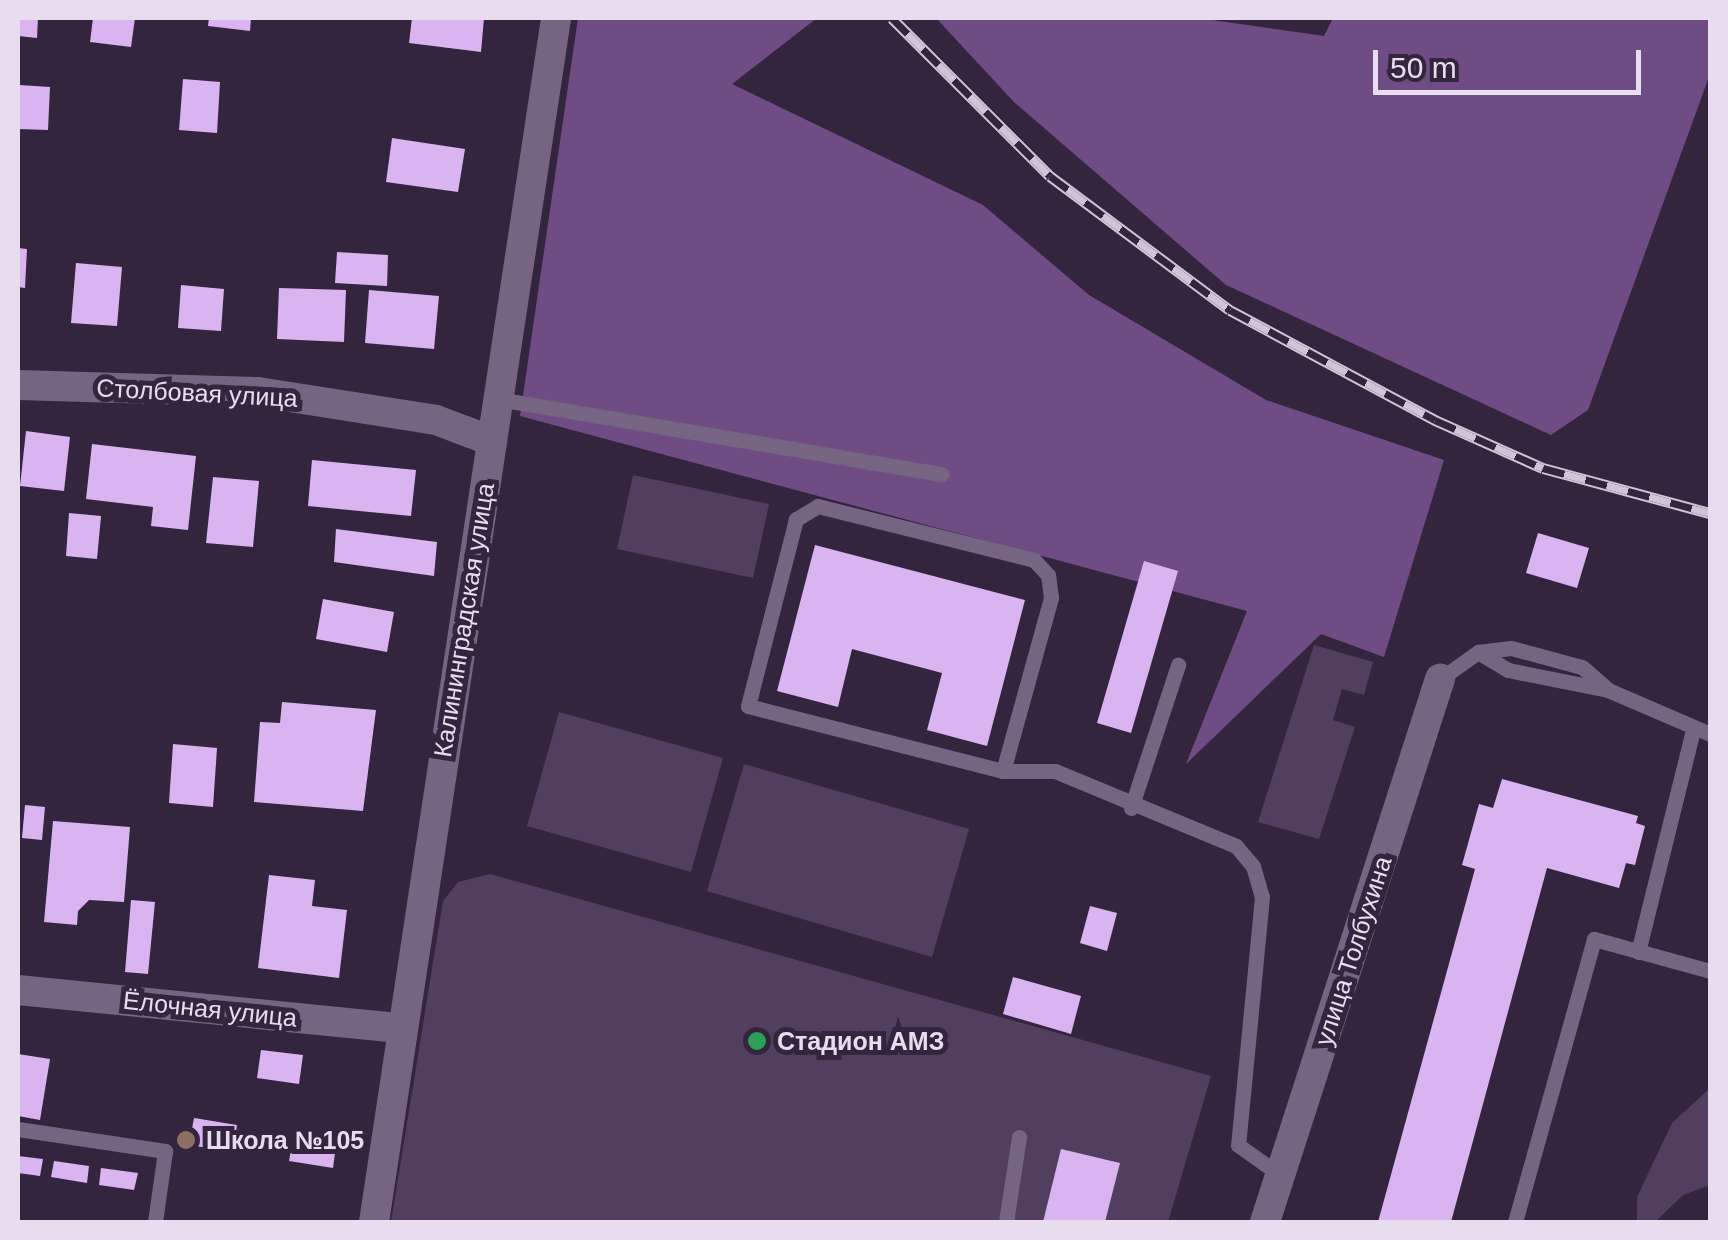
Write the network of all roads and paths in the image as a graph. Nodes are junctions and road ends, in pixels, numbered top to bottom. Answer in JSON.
{"nodes":[{"id":1,"x":556,"y":18,"type":"edge"},
{"id":2,"x":18,"y":385,"type":"edge"},
{"id":3,"x":498,"y":399,"type":"junction"},
{"id":4,"x":492,"y":441,"type":"junction"},
{"id":5,"x":942,"y":474,"type":"dead end"},
{"id":6,"x":1178,"y":665,"type":"dead end"},
{"id":7,"x":1440,"y":679,"type":"joint"},
{"id":8,"x":1693,"y":730,"type":"junction"},
{"id":9,"x":1710,"y":734,"type":"edge"},
{"id":10,"x":1003,"y":771,"type":"junction"},
{"id":11,"x":1132,"y":808,"type":"junction"},
{"id":12,"x":1638,"y":952,"type":"junction"},
{"id":13,"x":1710,"y":972,"type":"edge"},
{"id":14,"x":18,"y":990,"type":"edge"},
{"id":15,"x":402,"y":1028,"type":"junction"},
{"id":16,"x":18,"y":1129,"type":"edge"},
{"id":17,"x":1020,"y":1137,"type":"dead end"},
{"id":18,"x":1280,"y":1175,"type":"junction"},
{"id":19,"x":155,"y":1222,"type":"edge"},
{"id":20,"x":374,"y":1222,"type":"edge"},
{"id":21,"x":1006,"y":1222,"type":"edge"},
{"id":22,"x":1265,"y":1222,"type":"edge"},
{"id":23,"x":1515,"y":1222,"type":"edge"}],
"edges":[{"from":1,"to":3,"type":"street","name":"Калининградская улица"},
{"from":2,"to":4,"type":"street","name":"Столбовая улица"},
{"from":3,"to":4,"type":"street","name":"Калининградская улица"},
{"from":3,"to":5,"type":"lane"},
{"from":4,"to":15,"type":"street","name":"Калининградская улица"},
{"from":6,"to":11,"type":"lane"},
{"from":7,"to":8,"type":"lane"},
{"from":7,"to":18,"type":"street","name":"улица Толбухина"},
{"from":8,"to":9,"type":"lane"},
{"from":8,"to":12,"type":"lane"},
{"from":10,"to":10,"type":"lane"},
{"from":10,"to":11,"type":"lane"},
{"from":11,"to":18,"type":"lane"},
{"from":12,"to":13,"type":"lane"},
{"from":12,"to":23,"type":"lane"},
{"from":14,"to":15,"type":"street","name":"Ёлочная улица"},
{"from":15,"to":20,"type":"street","name":"Калининградская улица"},
{"from":16,"to":19,"type":"lane"},
{"from":17,"to":21,"type":"lane"},
{"from":18,"to":22,"type":"street","name":"улица Толбухина"}]}
